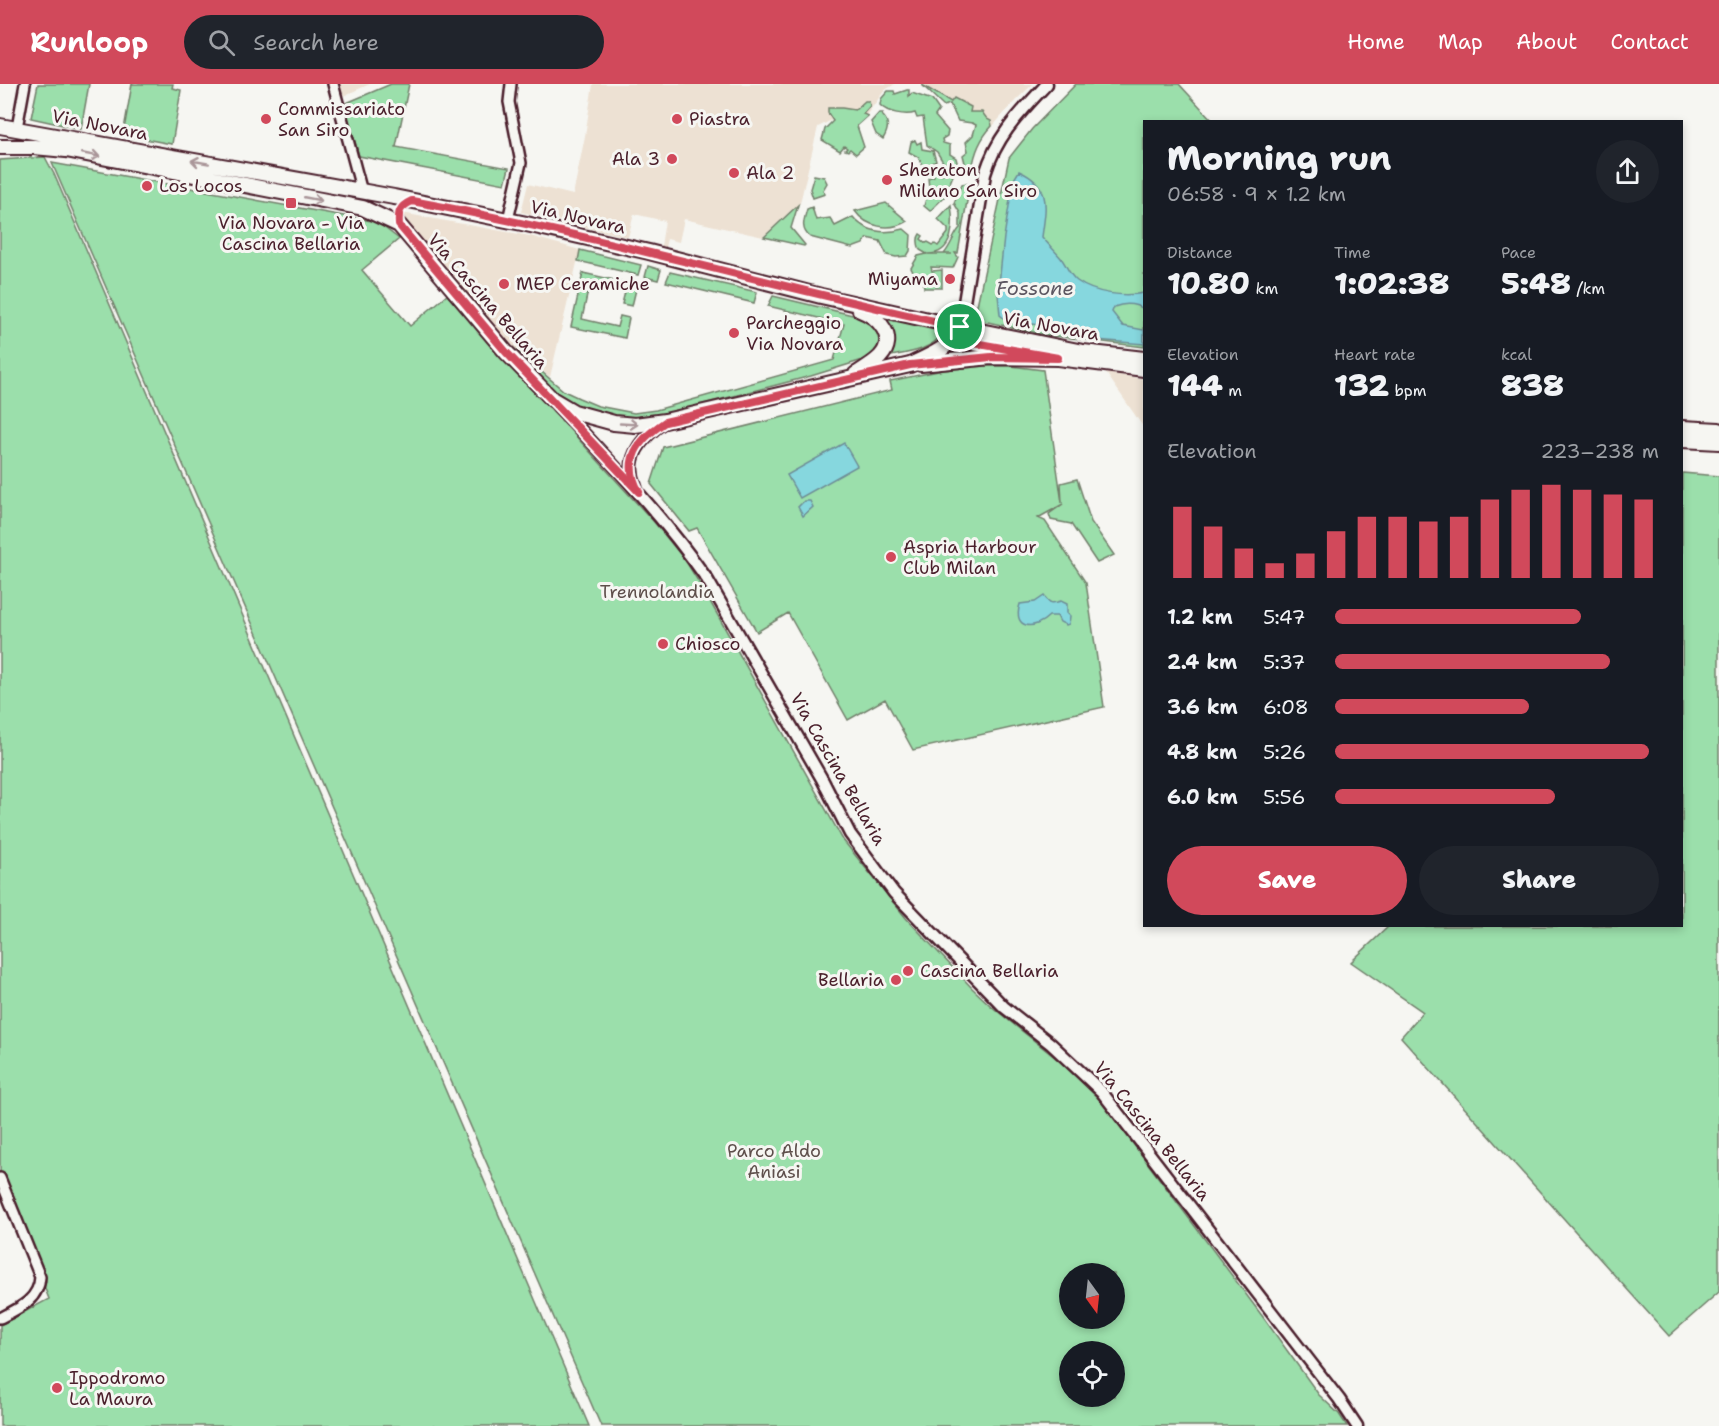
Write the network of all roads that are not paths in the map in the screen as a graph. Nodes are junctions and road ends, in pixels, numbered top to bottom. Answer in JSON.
{"nodes":[{"id":1,"x":25,"y":84,"type":"edge"},
{"id":2,"x":333,"y":84,"type":"edge"},
{"id":3,"x":511,"y":84,"type":"edge"},
{"id":4,"x":1047,"y":84,"type":"edge"},
{"id":5,"x":0,"y":126,"type":"edge"},
{"id":6,"x":17,"y":128,"type":"junction"},
{"id":7,"x":0,"y":136,"type":"edge"},
{"id":8,"x":0,"y":147,"type":"edge"},
{"id":9,"x":33,"y":147,"type":"junction"},
{"id":10,"x":362,"y":192,"type":"junction"},
{"id":11,"x":412,"y":201,"type":"junction"},
{"id":12,"x":508,"y":220,"type":"junction"},
{"id":13,"x":399,"y":225,"type":"junction"},
{"id":14,"x":821,"y":296,"type":"junction"},
{"id":15,"x":960,"y":327,"type":"junction"},
{"id":16,"x":1058,"y":358,"type":"junction"},
{"id":17,"x":1143,"y":359,"type":"edge"},
{"id":18,"x":910,"y":365,"type":"junction"},
{"id":19,"x":1143,"y":369,"type":"edge"},
{"id":20,"x":846,"y":380,"type":"junction"},
{"id":21,"x":552,"y":399,"type":"junction"},
{"id":22,"x":665,"y":422,"type":"junction"},
{"id":23,"x":1683,"y":428,"type":"edge"},
{"id":24,"x":1719,"y":430,"type":"edge"},
{"id":25,"x":1683,"y":440,"type":"edge"},
{"id":26,"x":1719,"y":442,"type":"edge"},
{"id":27,"x":639,"y":492,"type":"junction"},
{"id":28,"x":0,"y":1178,"type":"edge"},
{"id":29,"x":0,"y":1318,"type":"edge"},
{"id":30,"x":1357,"y":1426,"type":"edge"}],
"edges":[{"from":1,"to":6,"type":"street"},
{"from":2,"to":10,"type":"street"},
{"from":3,"to":12,"type":"street"},
{"from":4,"to":15,"type":"street"},
{"from":5,"to":6,"type":"main road","name":"Via Novara"},
{"from":6,"to":7,"type":"main road"},
{"from":6,"to":9,"type":"main road"},
{"from":10,"to":6,"type":"main road","name":"Via Novara","one_way":true},
{"from":8,"to":9,"type":"main road","name":"Via Novara"},
{"from":9,"to":13,"type":"main road","name":"Via Novara","one_way":true},
{"from":10,"to":11,"type":"main road","name":"Via Novara"},
{"from":11,"to":12,"type":"main road","name":"Via Novara"},
{"from":11,"to":13,"type":"main road"},
{"from":12,"to":14,"type":"main road","name":"Via Novara"},
{"from":13,"to":21,"type":"main road","name":"Via Cascina Bellaria"},
{"from":14,"to":15,"type":"main road","name":"Via Novara"},
{"from":14,"to":20,"type":"main road"},
{"from":15,"to":16,"type":"main road"},
{"from":15,"to":17,"type":"main road","name":"Via Novara"},
{"from":15,"to":18,"type":"main road"},
{"from":16,"to":18,"type":"main road","name":"Via Novara"},
{"from":16,"to":19,"type":"main road","name":"Via Novara"},
{"from":18,"to":20,"type":"main road","name":"Via Cascina Bellaria"},
{"from":20,"to":22,"type":"main road","name":"Via Cascina Bellaria"},
{"from":21,"to":22,"type":"main road","name":"Via Cascina Bellaria","one_way":true},
{"from":21,"to":27,"type":"street","name":"Via Cascina Bellaria"},
{"from":22,"to":27,"type":"street","name":"Via Cascina Bellaria"},
{"from":23,"to":24,"type":"main road"},
{"from":25,"to":26,"type":"main road"},
{"from":27,"to":30,"type":"street","name":"Via Cascina Bellaria"},
{"from":28,"to":29,"type":"street"}]}
